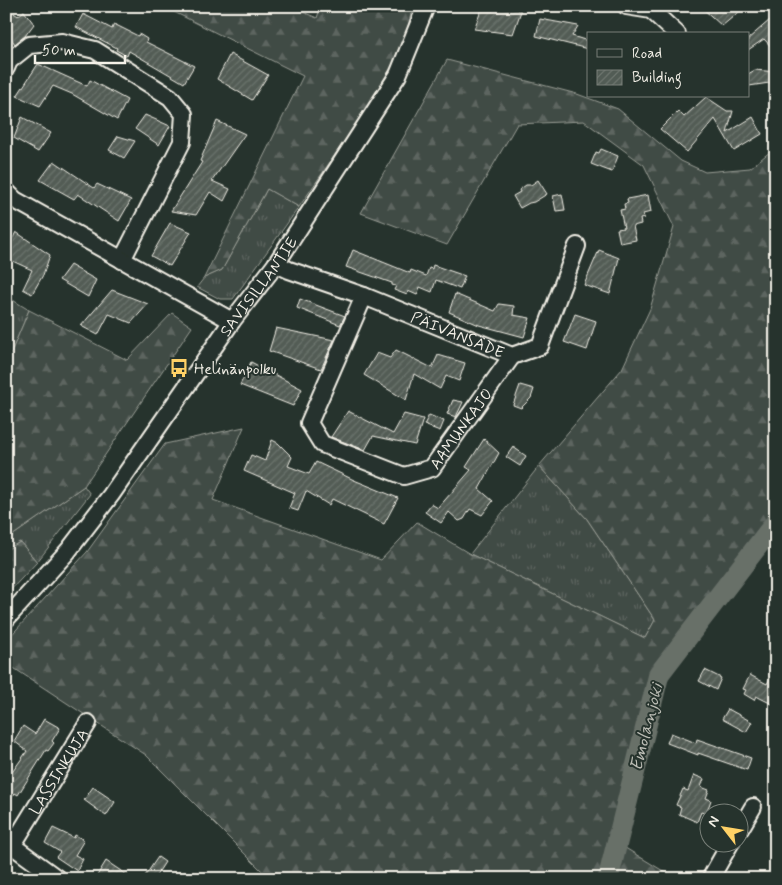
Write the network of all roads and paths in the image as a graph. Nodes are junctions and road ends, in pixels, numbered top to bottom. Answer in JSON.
{"nodes":[{"id":1,"x":426,"y":6,"type":"edge"},
{"id":2,"x":626,"y":6,"type":"edge"},
{"id":3,"x":651,"y":8,"type":"edge"},
{"id":4,"x":675,"y":32,"type":"edge"},
{"id":5,"x":6,"y":68,"type":"edge"},
{"id":6,"x":6,"y":191,"type":"edge"},
{"id":7,"x":577,"y":246,"type":"dead end"},
{"id":8,"x":122,"y":260,"type":"junction"},
{"id":9,"x":276,"y":264,"type":"junction"},
{"id":10,"x":364,"y":296,"type":"junction"},
{"id":11,"x":232,"y":321,"type":"junction"},
{"id":12,"x":512,"y":356,"type":"junction"},
{"id":13,"x":6,"y":619,"type":"edge"},
{"id":14,"x":88,"y":723,"type":"dead end"},
{"id":15,"x":753,"y":807,"type":"dead end"},
{"id":16,"x":750,"y":812,"type":"edge"},
{"id":17,"x":9,"y":843,"type":"edge"},
{"id":18,"x":725,"y":852,"type":"edge"},
{"id":19,"x":58,"y":879,"type":"edge"},
{"id":20,"x":710,"y":879,"type":"edge"}],
"edges":[{"from":1,"to":9,"type":"street","name":"SAVISILLANTIE"},
{"from":2,"to":3,"type":"street"},
{"from":3,"to":4,"type":"street"},
{"from":5,"to":8,"type":"street"},
{"from":6,"to":8,"type":"street"},
{"from":7,"to":12,"type":"street","name":"PÄIVÄNSÄDE"},
{"from":8,"to":11,"type":"street"},
{"from":9,"to":10,"type":"street","name":"PÄIVÄNSÄDE"},
{"from":9,"to":11,"type":"street","name":"SAVISILLANTIE"},
{"from":10,"to":12,"type":"street","name":"PÄIVÄNSÄDE"},
{"from":10,"to":12,"type":"street","name":"AAMUNKAJO"},
{"from":11,"to":13,"type":"street","name":"SAVISILLANTIE"},
{"from":14,"to":17,"type":"street","name":"LASSINKUJA"},
{"from":15,"to":16,"type":"street"},
{"from":17,"to":19,"type":"street"},
{"from":18,"to":20,"type":"street"}]}
